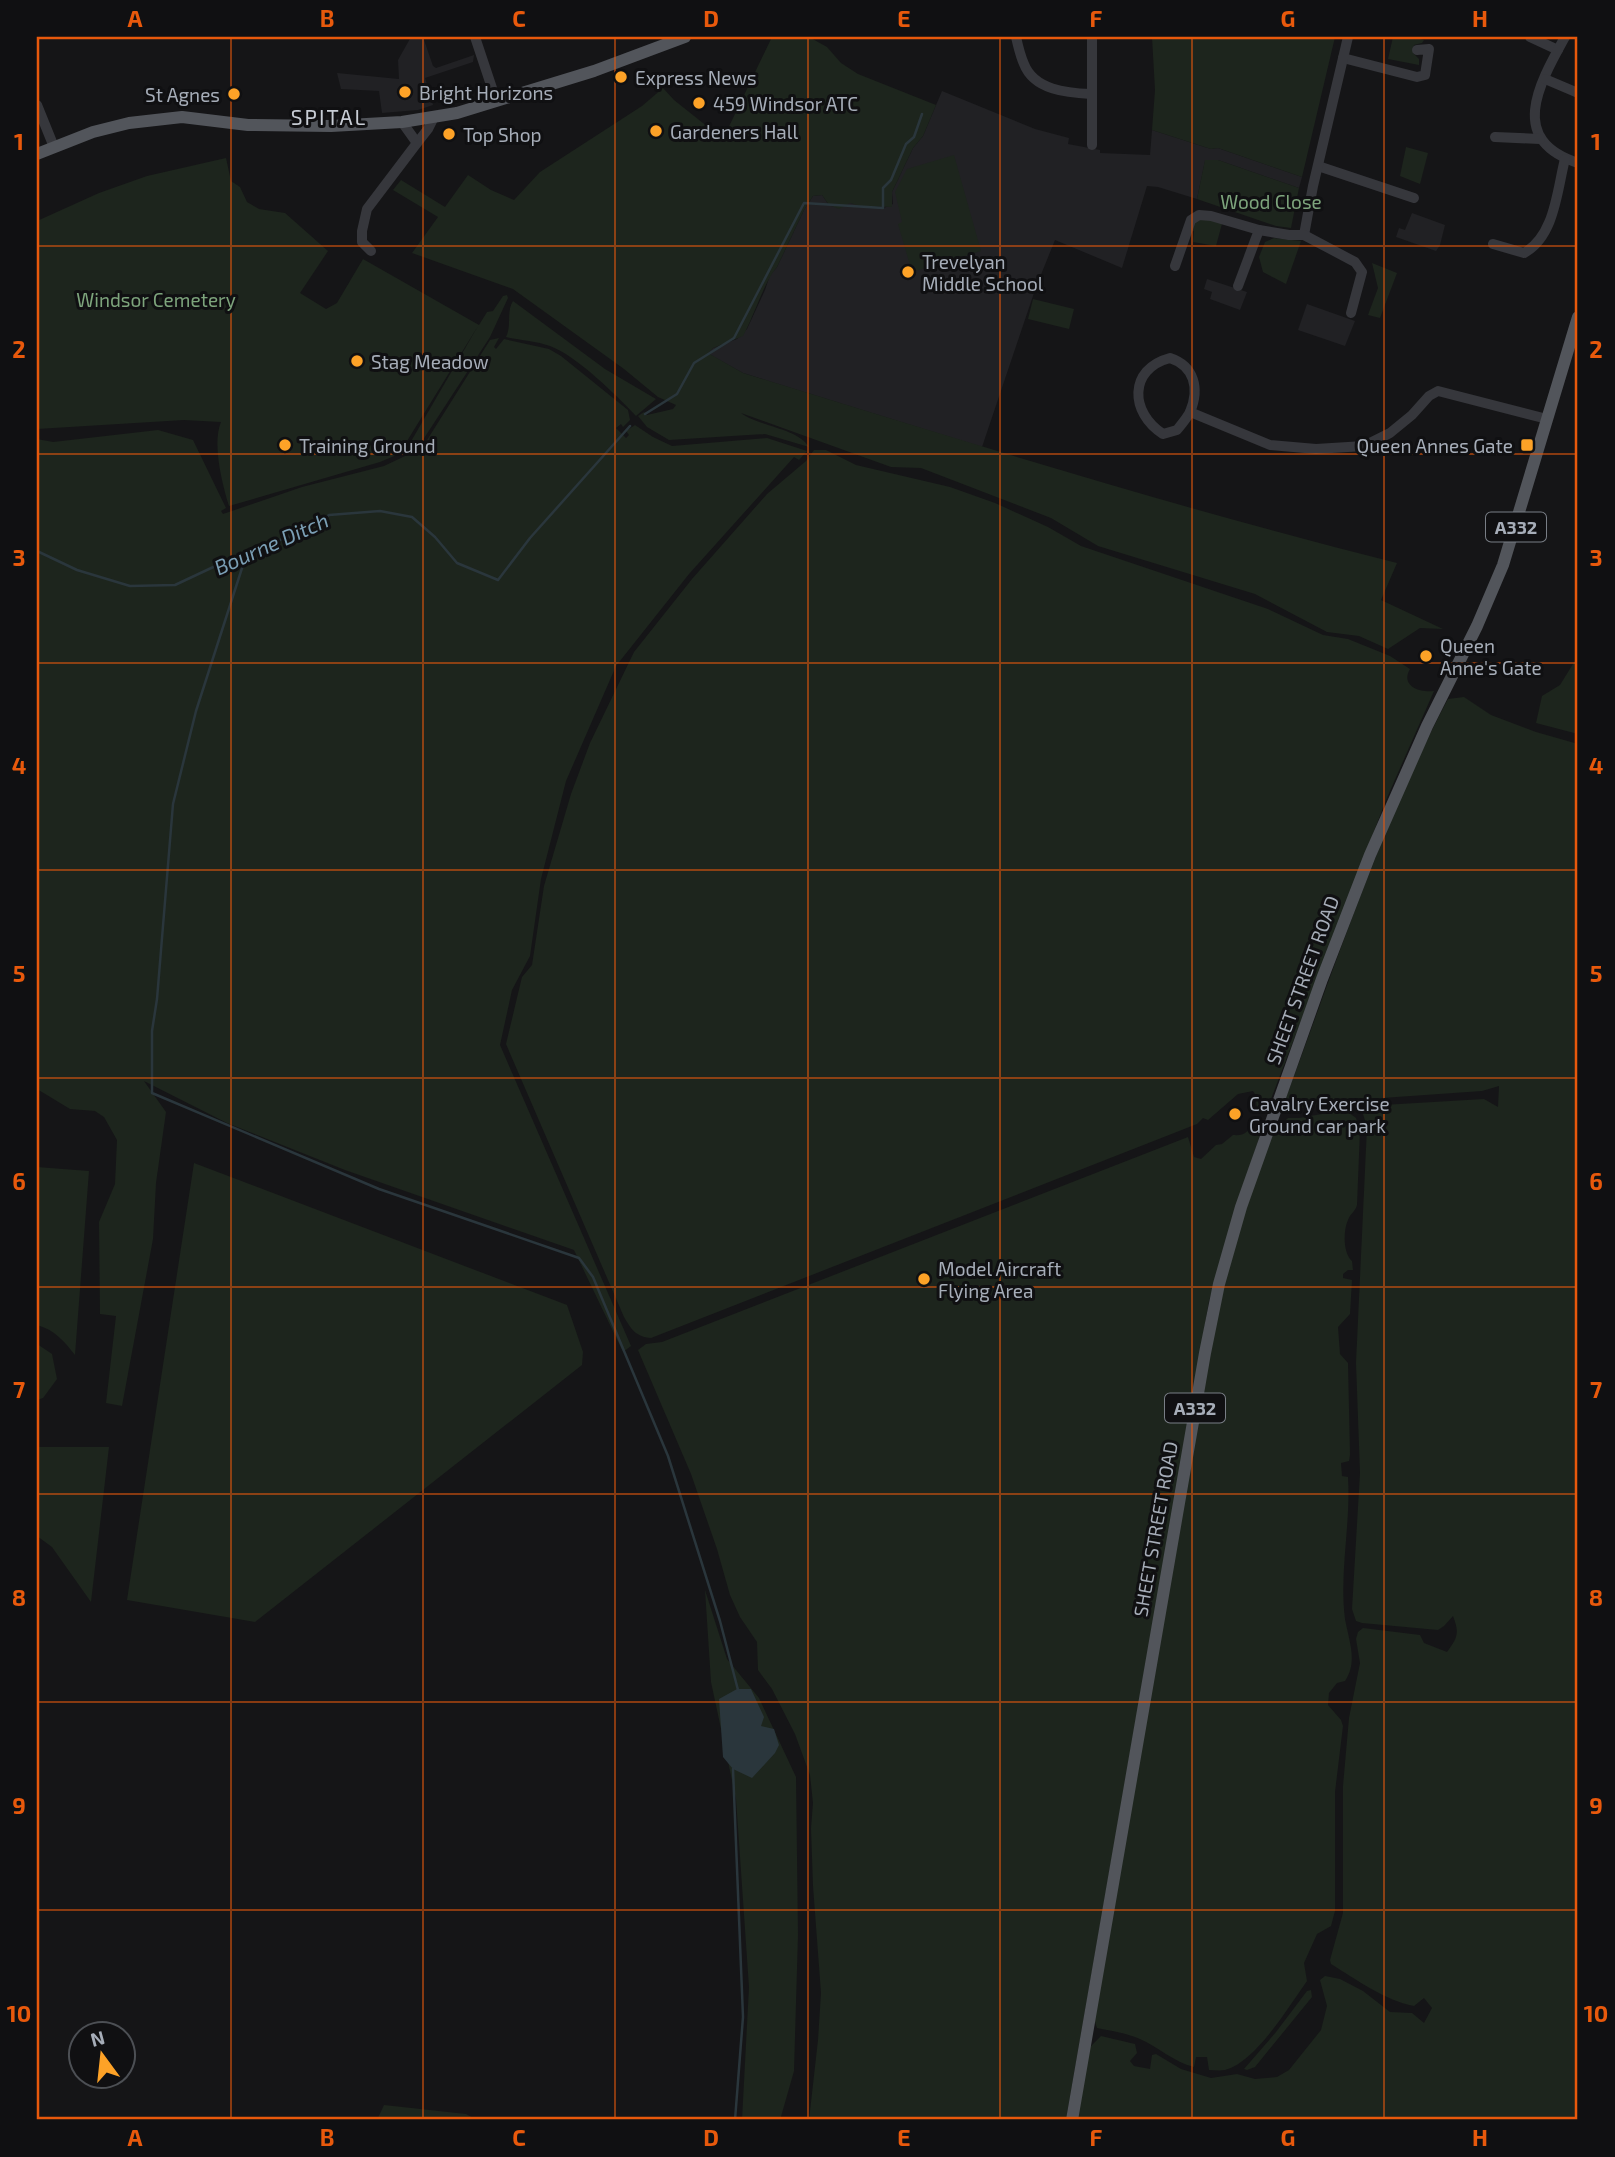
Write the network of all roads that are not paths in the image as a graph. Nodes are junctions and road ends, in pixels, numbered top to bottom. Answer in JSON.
{"nodes":[{"id":1,"x":475,"y":37,"type":"edge"},
{"id":2,"x":685,"y":37,"type":"edge"},
{"id":3,"x":1016,"y":37,"type":"edge"},
{"id":4,"x":1092,"y":37,"type":"edge"},
{"id":5,"x":1348,"y":37,"type":"edge"},
{"id":6,"x":1530,"y":37,"type":"edge"},
{"id":7,"x":1565,"y":37,"type":"edge"},
{"id":8,"x":1417,"y":50,"type":"dead end"},
{"id":9,"x":1558,"y":50,"type":"junction"},
{"id":10,"x":1343,"y":58,"type":"junction"},
{"id":11,"x":1545,"y":79,"type":"junction"},
{"id":12,"x":1578,"y":93,"type":"edge"},
{"id":13,"x":1091,"y":94,"type":"junction"},
{"id":14,"x":496,"y":100,"type":"junction"},
{"id":15,"x":37,"y":105,"type":"edge"},
{"id":16,"x":434,"y":117,"type":"junction"},
{"id":17,"x":402,"y":122,"type":"junction"},
{"id":18,"x":1495,"y":137,"type":"dead end"},
{"id":19,"x":1540,"y":139,"type":"junction"},
{"id":20,"x":417,"y":143,"type":"junction"},
{"id":21,"x":1091,"y":145,"type":"dead end"},
{"id":22,"x":54,"y":147,"type":"junction"},
{"id":23,"x":37,"y":154,"type":"edge"},
{"id":24,"x":1566,"y":159,"type":"junction"},
{"id":25,"x":1578,"y":163,"type":"edge"},
{"id":26,"x":1318,"y":166,"type":"junction"},
{"id":27,"x":1414,"y":198,"type":"dead end"},
{"id":28,"x":1259,"y":230,"type":"junction"},
{"id":29,"x":1304,"y":235,"type":"junction"},
{"id":30,"x":1493,"y":244,"type":"dead end"},
{"id":31,"x":371,"y":251,"type":"dead end"},
{"id":32,"x":1175,"y":266,"type":"dead end"},
{"id":33,"x":1238,"y":286,"type":"dead end"},
{"id":34,"x":1351,"y":313,"type":"dead end"},
{"id":35,"x":1578,"y":317,"type":"edge"},
{"id":36,"x":1190,"y":412,"type":"junction"},
{"id":37,"x":1547,"y":419,"type":"junction"},
{"id":38,"x":1072,"y":2120,"type":"edge"}],
"edges":[{"from":1,"to":14,"type":"street"},
{"from":2,"to":14,"type":"main road"},
{"from":3,"to":13,"type":"street"},
{"from":4,"to":13,"type":"street"},
{"from":5,"to":10,"type":"street"},
{"from":6,"to":9,"type":"street"},
{"from":7,"to":9,"type":"street"},
{"from":8,"to":10,"type":"street"},
{"from":9,"to":11,"type":"street"},
{"from":10,"to":26,"type":"street"},
{"from":11,"to":12,"type":"street"},
{"from":11,"to":19,"type":"street"},
{"from":13,"to":21,"type":"street"},
{"from":14,"to":16,"type":"main road"},
{"from":15,"to":22,"type":"street"},
{"from":16,"to":17,"type":"main road"},
{"from":16,"to":20,"type":"street"},
{"from":17,"to":20,"type":"street"},
{"from":17,"to":22,"type":"main road"},
{"from":18,"to":19,"type":"street"},
{"from":19,"to":24,"type":"street"},
{"from":20,"to":31,"type":"street"},
{"from":22,"to":23,"type":"main road"},
{"from":24,"to":25,"type":"street"},
{"from":24,"to":30,"type":"street"},
{"from":26,"to":27,"type":"street"},
{"from":26,"to":29,"type":"street"},
{"from":28,"to":29,"type":"street"},
{"from":28,"to":32,"type":"street"},
{"from":28,"to":33,"type":"street"},
{"from":29,"to":34,"type":"street"},
{"from":35,"to":37,"type":"main road","number":"A332"},
{"from":36,"to":36,"type":"street"},
{"from":36,"to":37,"type":"street"},
{"from":37,"to":38,"type":"main road","name":"SHEET STREET ROAD","number":"A332"}]}
